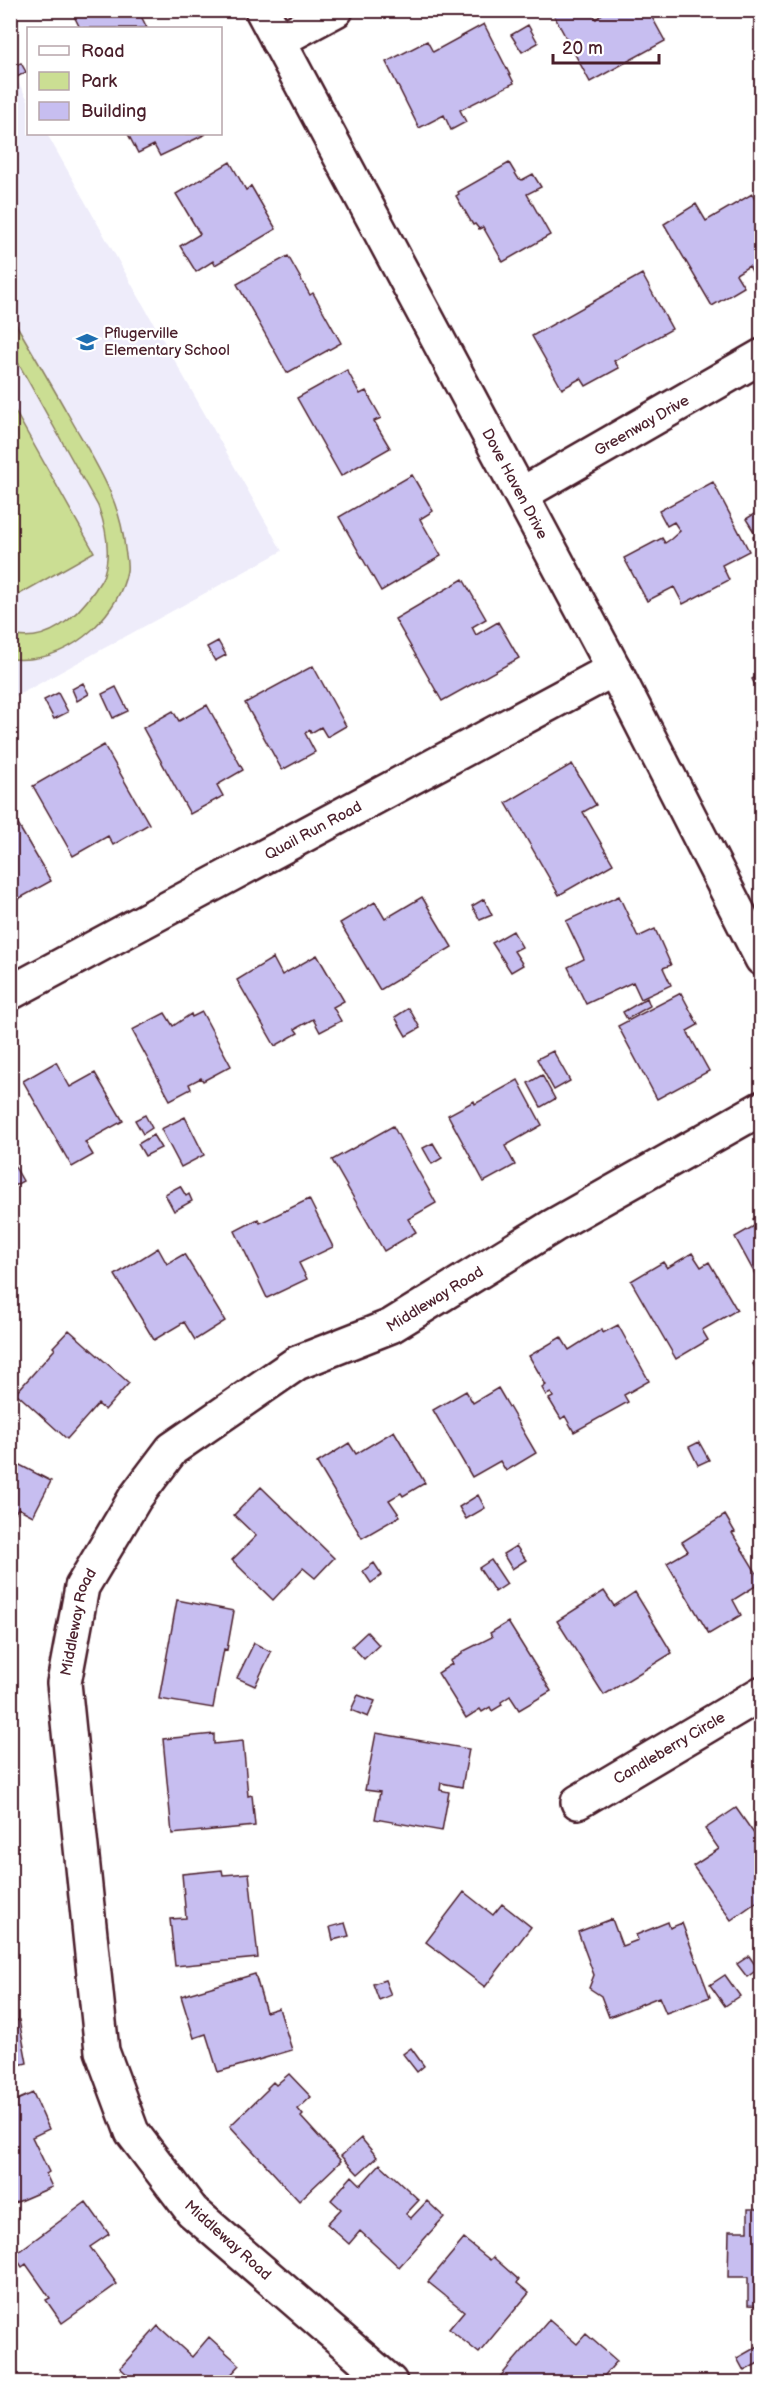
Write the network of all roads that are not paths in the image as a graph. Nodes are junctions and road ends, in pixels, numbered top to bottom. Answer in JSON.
{"nodes":[{"id":1,"x":262,"y":10,"type":"edge"},
{"id":2,"x":336,"y":10,"type":"edge"},
{"id":3,"x":278,"y":41,"type":"junction"},
{"id":4,"x":762,"y":356,"type":"edge"},
{"id":5,"x":522,"y":494,"type":"junction"},
{"id":6,"x":614,"y":669,"type":"junction"},
{"id":7,"x":762,"y":959,"type":"edge"},
{"id":8,"x":10,"y":993,"type":"edge"},
{"id":9,"x":762,"y":1108,"type":"edge"},
{"id":10,"x":762,"y":1693,"type":"edge"},
{"id":11,"x":578,"y":1802,"type":"dead end"},
{"id":12,"x":390,"y":2382,"type":"edge"}],
"edges":[{"from":1,"to":3,"type":"street","name":"Dove Haven Drive"},
{"from":2,"to":3,"type":"street"},
{"from":3,"to":5,"type":"street","name":"Dove Haven Drive"},
{"from":4,"to":5,"type":"street","name":"Greenway Drive"},
{"from":5,"to":6,"type":"street","name":"Dove Haven Drive"},
{"from":6,"to":7,"type":"street","name":"Dove Haven Drive"},
{"from":6,"to":8,"type":"street","name":"Quail Run Road"},
{"from":9,"to":12,"type":"street","name":"Middleway Road"},
{"from":10,"to":11,"type":"street","name":"Candleberry Circle"}]}
